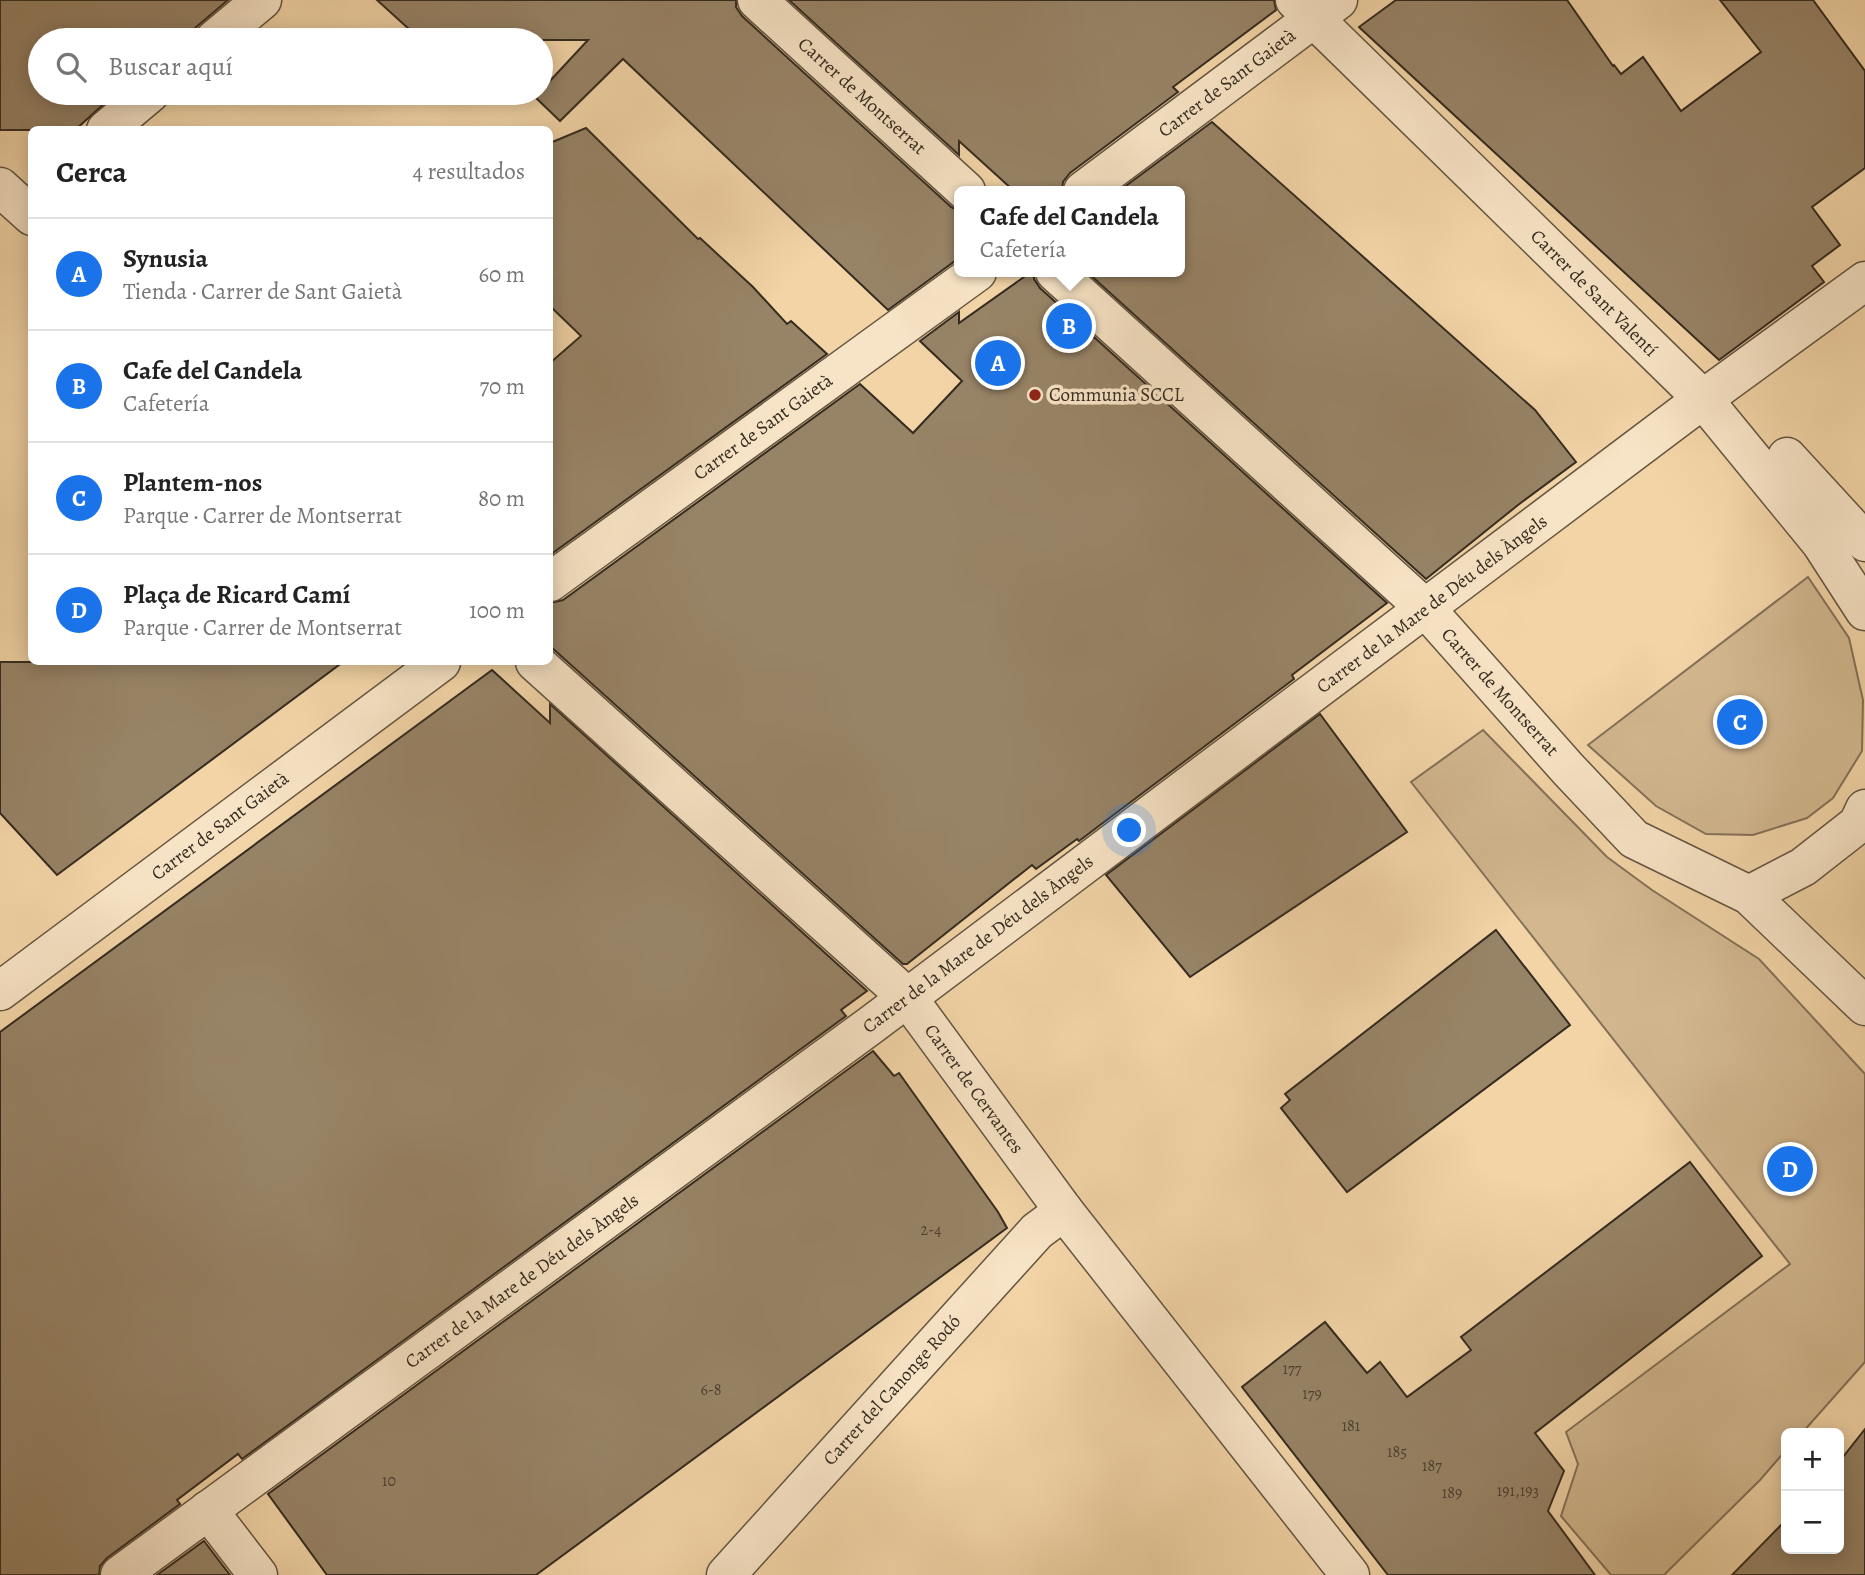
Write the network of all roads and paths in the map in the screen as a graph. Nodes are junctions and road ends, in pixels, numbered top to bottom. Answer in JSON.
{"nodes":[{"id":1,"x":262,"y":0,"type":"edge"},
{"id":2,"x":757,"y":0,"type":"edge"},
{"id":3,"x":1316,"y":6,"type":"edge"},
{"id":4,"x":228,"y":28,"type":"edge"},
{"id":5,"x":136,"y":105,"type":"edge"},
{"id":6,"x":111,"y":126,"type":"edge"},
{"id":7,"x":961,"y":186,"type":"edge"},
{"id":8,"x":1089,"y":186,"type":"edge"},
{"id":9,"x":969,"y":277,"type":"edge"},
{"id":10,"x":1061,"y":277,"type":"edge"},
{"id":11,"x":1865,"y":281,"type":"edge"},
{"id":12,"x":1703,"y":399,"type":"junction"},
{"id":13,"x":1787,"y":457,"type":"dead end"},
{"id":14,"x":1865,"y":542,"type":"edge"},
{"id":15,"x":553,"y":580,"type":"edge"},
{"id":16,"x":1426,"y":609,"type":"junction"},
{"id":17,"x":1865,"y":611,"type":"edge"},
{"id":18,"x":437,"y":665,"type":"edge"},
{"id":19,"x":538,"y":665,"type":"edge"},
{"id":20,"x":1865,"y":809,"type":"edge"},
{"id":21,"x":1749,"y":895,"type":"junction"},
{"id":22,"x":0,"y":991,"type":"edge"},
{"id":23,"x":907,"y":997,"type":"junction"},
{"id":24,"x":1865,"y":1006,"type":"edge"},
{"id":25,"x":1064,"y":1211,"type":"junction"},
{"id":26,"x":208,"y":1510,"type":"junction"},
{"id":27,"x":120,"y":1575,"type":"edge"},
{"id":28,"x":258,"y":1575,"type":"edge"},
{"id":29,"x":726,"y":1575,"type":"edge"},
{"id":30,"x":1350,"y":1575,"type":"edge"}],
"edges":[{"from":1,"to":4,"type":"street"},
{"from":2,"to":7,"type":"street","name":"Carrer de Montserrat"},
{"from":3,"to":8,"type":"street","name":"Carrer de Sant Gaietà"},
{"from":3,"to":12,"type":"street","name":"Carrer de Sant Valentí"},
{"from":5,"to":6,"type":"street"},
{"from":9,"to":15,"type":"street","name":"Carrer de Sant Gaietà"},
{"from":10,"to":16,"type":"street","name":"Carrer de Montserrat"},
{"from":11,"to":12,"type":"street","name":"Carrer de la Mare de Déu dels Àngels"},
{"from":12,"to":16,"type":"street","name":"Carrer de la Mare de Déu dels Àngels"},
{"from":12,"to":17,"type":"street","name":"Carrer de Sant Valentí"},
{"from":13,"to":14,"type":"street"},
{"from":16,"to":21,"type":"street","name":"Carrer de Montserrat"},
{"from":16,"to":23,"type":"street","name":"Carrer de la Mare de Déu dels Àngels"},
{"from":18,"to":22,"type":"street","name":"Carrer de Sant Gaietà"},
{"from":19,"to":23,"type":"street","name":"Carrer de Cervantes"},
{"from":20,"to":21,"type":"street"},
{"from":21,"to":24,"type":"street","name":"Carrer de Montserrat"},
{"from":23,"to":25,"type":"street","name":"Carrer de Cervantes"},
{"from":23,"to":26,"type":"street","name":"Carrer de la Mare de Déu dels Àngels"},
{"from":25,"to":29,"type":"street","name":"Carrer del Canonge Rodó"},
{"from":25,"to":30,"type":"street","name":"Carrer de Cervantes"},
{"from":26,"to":27,"type":"street","name":"Carrer de la Mare de Déu dels Àngels"},
{"from":26,"to":28,"type":"street"}]}
